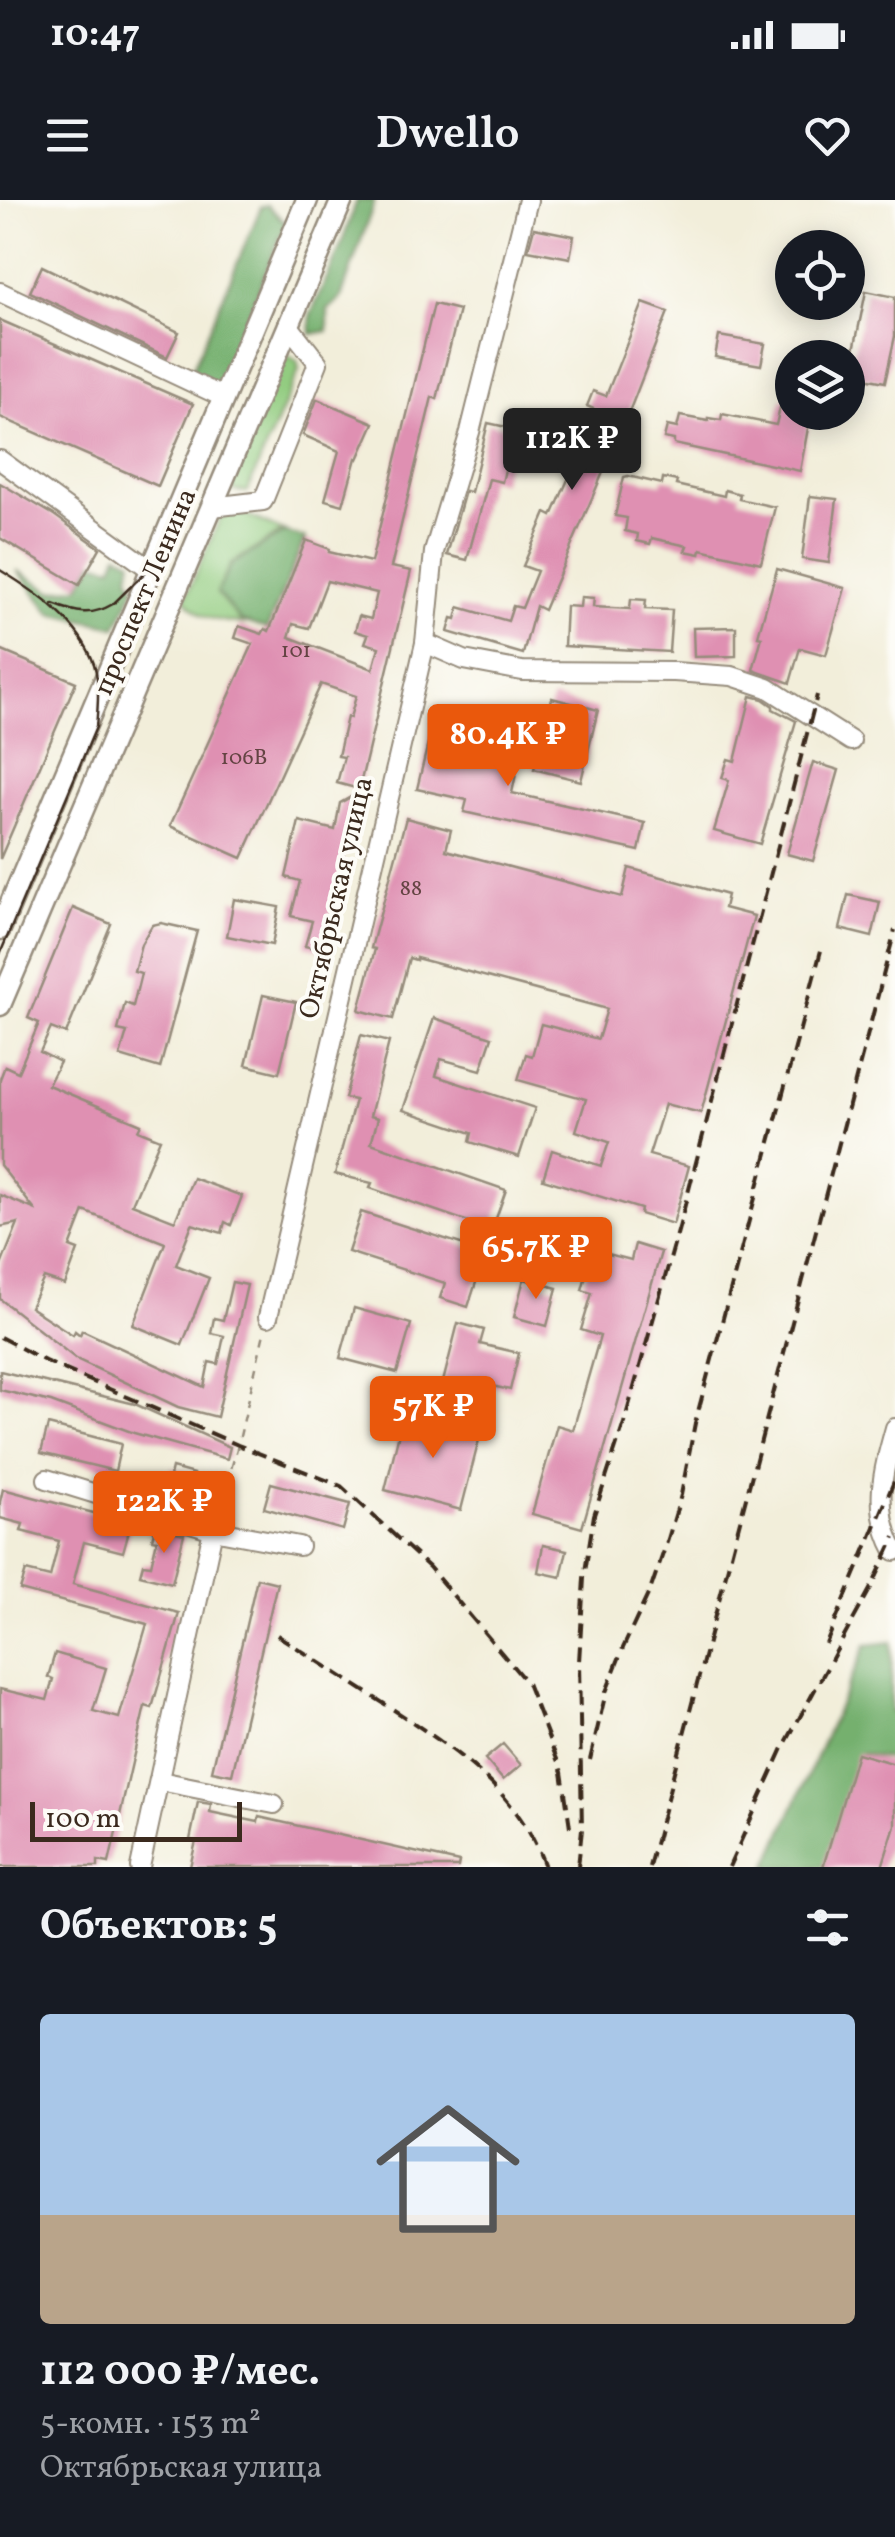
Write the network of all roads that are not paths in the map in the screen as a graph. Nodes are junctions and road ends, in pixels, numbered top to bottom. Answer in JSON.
{"nodes":[{"id":1,"x":307,"y":200,"type":"edge"},
{"id":2,"x":342,"y":200,"type":"edge"},
{"id":3,"x":528,"y":200,"type":"edge"},
{"id":4,"x":0,"y":292,"type":"edge"},
{"id":5,"x":289,"y":326,"type":"junction"},
{"id":6,"x":223,"y":398,"type":"junction"},
{"id":7,"x":0,"y":460,"type":"edge"},
{"id":8,"x":212,"y":507,"type":"junction"},
{"id":9,"x":150,"y":570,"type":"junction"},
{"id":10,"x":425,"y":643,"type":"junction"},
{"id":11,"x":851,"y":741,"type":"dead end"},
{"id":12,"x":0,"y":929,"type":"edge"},
{"id":13,"x":0,"y":1005,"type":"edge"},
{"id":14,"x":268,"y":1317,"type":"road end"},
{"id":15,"x":895,"y":1428,"type":"edge"},
{"id":16,"x":47,"y":1479,"type":"dead end"},
{"id":17,"x":213,"y":1530,"type":"junction"},
{"id":18,"x":299,"y":1546,"type":"dead end"},
{"id":19,"x":895,"y":1551,"type":"edge"},
{"id":20,"x":160,"y":1781,"type":"junction"},
{"id":21,"x":274,"y":1804,"type":"dead end"},
{"id":22,"x":140,"y":1867,"type":"edge"}],
"edges":[{"from":1,"to":6,"type":"main road","name":"проспект Ленина"},
{"from":2,"to":5,"type":"main road","name":"проспект Ленина"},
{"from":3,"to":10,"type":"street","name":"Октябрьская улица"},
{"from":4,"to":6,"type":"street"},
{"from":5,"to":8,"type":"main road","name":"проспект Ленина"},
{"from":5,"to":8,"type":"street"},
{"from":6,"to":9,"type":"main road","name":"проспект Ленина"},
{"from":7,"to":9,"type":"street"},
{"from":8,"to":13,"type":"main road","name":"проспект Ленина"},
{"from":9,"to":12,"type":"main road","name":"проспект Ленина"},
{"from":10,"to":11,"type":"street"},
{"from":10,"to":14,"type":"street","name":"Октябрьская улица"},
{"from":15,"to":19,"type":"street"},
{"from":16,"to":17,"type":"street"},
{"from":17,"to":18,"type":"street"},
{"from":17,"to":20,"type":"street"},
{"from":20,"to":21,"type":"street"},
{"from":20,"to":22,"type":"street"}]}
